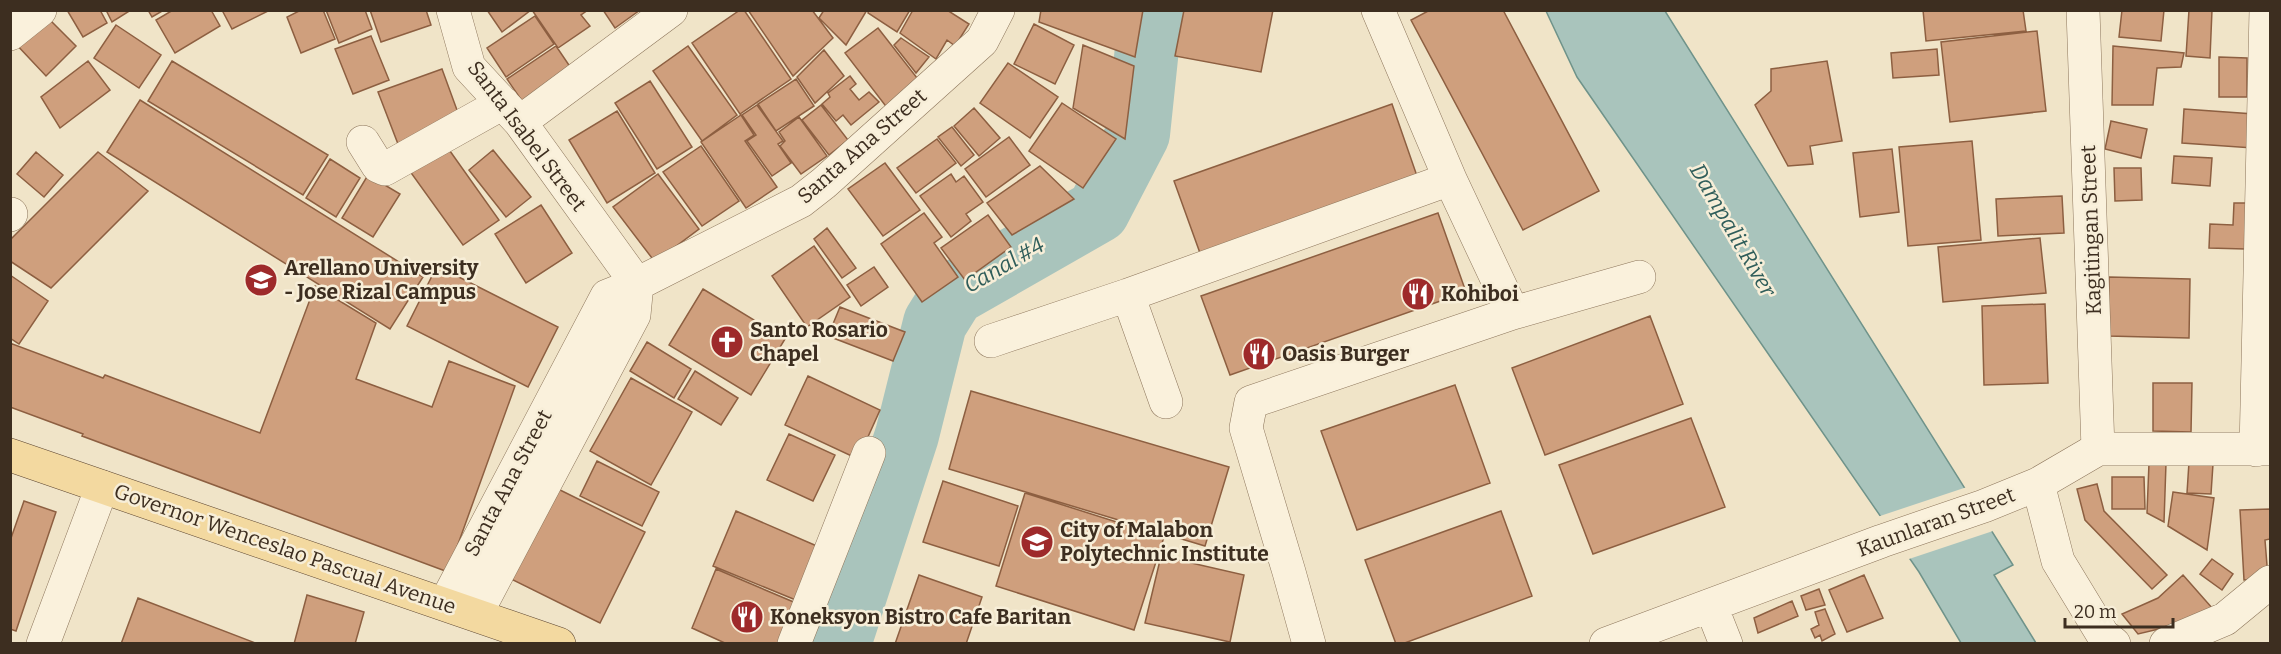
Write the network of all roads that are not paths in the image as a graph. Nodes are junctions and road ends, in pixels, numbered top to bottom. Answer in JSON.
{"nodes":[{"id":1,"x":40,"y":10,"type":"edge"},
{"id":2,"x":453,"y":10,"type":"edge"},
{"id":3,"x":671,"y":10,"type":"edge"},
{"id":4,"x":998,"y":10,"type":"edge"},
{"id":5,"x":1378,"y":10,"type":"edge"},
{"id":6,"x":2083,"y":10,"type":"edge"},
{"id":7,"x":2266,"y":10,"type":"edge"},
{"id":8,"x":10,"y":34,"type":"edge"},
{"id":9,"x":512,"y":112,"type":"junction"},
{"id":10,"x":363,"y":142,"type":"dead end"},
{"id":11,"x":1450,"y":179,"type":"junction"},
{"id":12,"x":1639,"y":277,"type":"dead end"},
{"id":13,"x":637,"y":284,"type":"junction"},
{"id":14,"x":1128,"y":295,"type":"junction"},
{"id":15,"x":1513,"y":313,"type":"junction"},
{"id":16,"x":991,"y":341,"type":"dead end"},
{"id":17,"x":1167,"y":402,"type":"dead end"},
{"id":18,"x":2098,"y":449,"type":"junction"},
{"id":19,"x":2263,"y":449,"type":"edge"},
{"id":20,"x":869,"y":453,"type":"dead end"},
{"id":21,"x":10,"y":455,"type":"edge"},
{"id":22,"x":2038,"y":484,"type":"junction"},
{"id":23,"x":102,"y":487,"type":"junction"},
{"id":24,"x":2271,"y":582,"type":"edge"},
{"id":25,"x":445,"y":604,"type":"junction"},
{"id":26,"x":1711,"y":606,"type":"junction"},
{"id":27,"x":476,"y":614,"type":"junction"},
{"id":28,"x":43,"y":644,"type":"edge"},
{"id":29,"x":559,"y":644,"type":"edge"},
{"id":30,"x":794,"y":644,"type":"edge"},
{"id":31,"x":1309,"y":644,"type":"edge"},
{"id":32,"x":1606,"y":644,"type":"edge"},
{"id":33,"x":1726,"y":644,"type":"edge"},
{"id":34,"x":2114,"y":644,"type":"edge"},
{"id":35,"x":2166,"y":644,"type":"edge"}],
"edges":[{"from":1,"to":8,"type":"street"},
{"from":2,"to":9,"type":"street","name":"Santa Isabel Street"},
{"from":3,"to":9,"type":"street"},
{"from":4,"to":13,"type":"street","name":"Santa Ana Street"},
{"from":5,"to":11,"type":"street"},
{"from":6,"to":18,"type":"street","name":"Kagitingan Street"},
{"from":7,"to":19,"type":"street"},
{"from":9,"to":10,"type":"street"},
{"from":9,"to":13,"type":"street","name":"Santa Isabel Street"},
{"from":11,"to":14,"type":"street"},
{"from":11,"to":15,"type":"street"},
{"from":12,"to":15,"type":"street"},
{"from":13,"to":25,"type":"street","name":"Santa Ana Street"},
{"from":13,"to":27,"type":"street","name":"Santa Ana Street"},
{"from":14,"to":16,"type":"street"},
{"from":14,"to":17,"type":"street"},
{"from":15,"to":31,"type":"street"},
{"from":18,"to":19,"type":"street"},
{"from":18,"to":22,"type":"street","name":"Kaunlaran Street"},
{"from":20,"to":30,"type":"street"},
{"from":21,"to":23,"type":"main road","name":"Governor Wenceslao Pascual Avenue"},
{"from":22,"to":26,"type":"street","name":"Kaunlaran Street"},
{"from":22,"to":34,"type":"street"},
{"from":23,"to":25,"type":"main road","name":"Governor Wenceslao Pascual Avenue"},
{"from":23,"to":28,"type":"street"},
{"from":24,"to":35,"type":"street"},
{"from":25,"to":27,"type":"main road","name":"Governor Wenceslao Pascual Avenue"},
{"from":26,"to":32,"type":"street","name":"Kaunlaran Street"},
{"from":26,"to":33,"type":"street"},
{"from":27,"to":29,"type":"main road","name":"Governor Wenceslao Pascual Avenue"}]}
